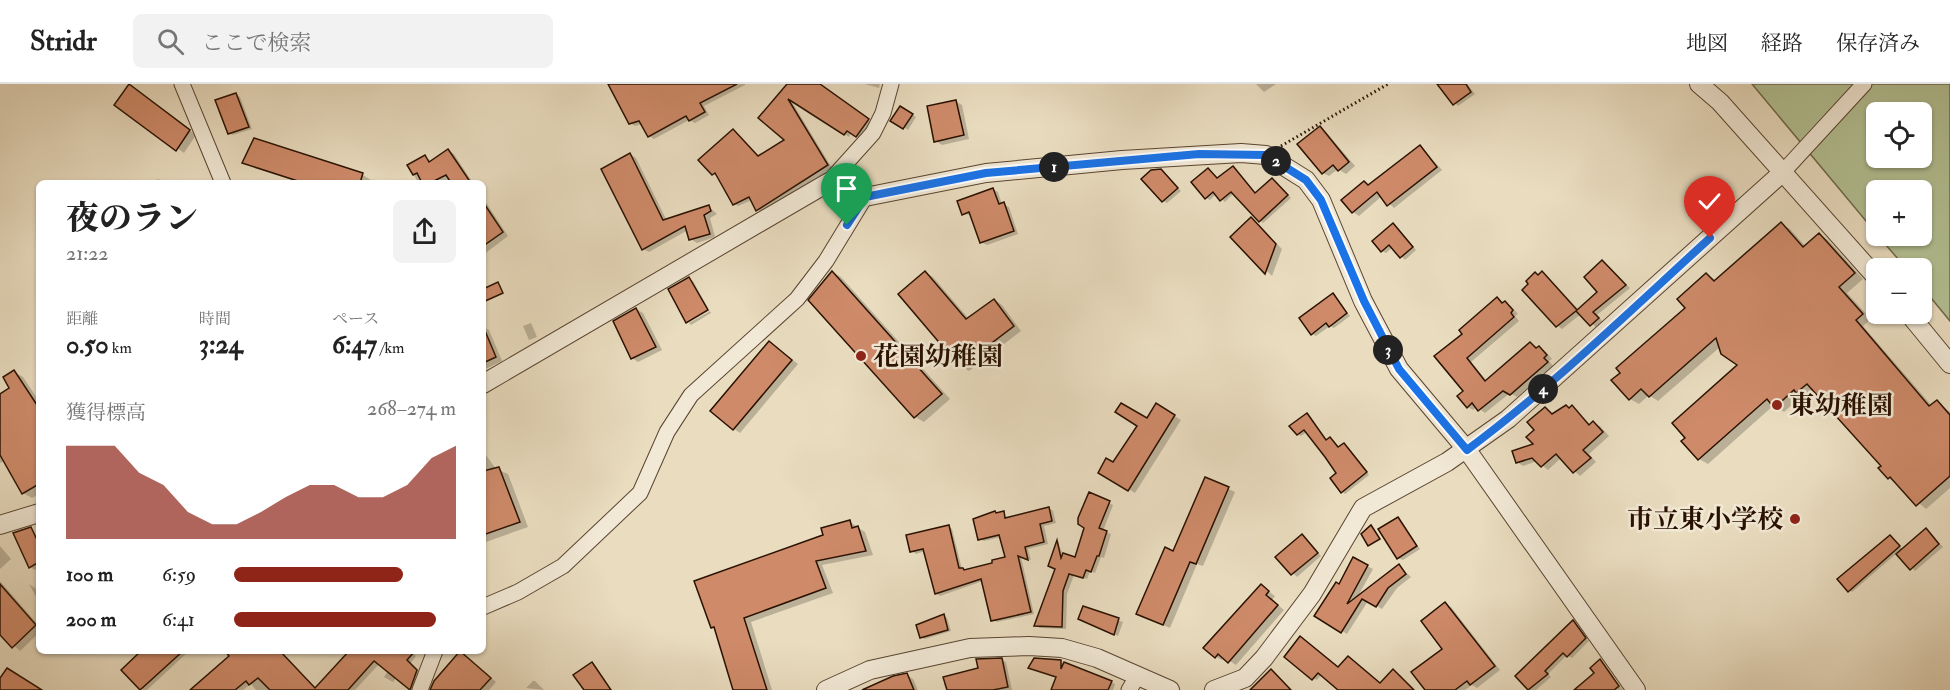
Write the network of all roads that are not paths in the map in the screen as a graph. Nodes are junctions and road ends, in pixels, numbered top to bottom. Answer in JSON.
{"nodes":[{"id":1,"x":182,"y":84,"type":"edge"},
{"id":2,"x":891,"y":84,"type":"edge"},
{"id":3,"x":1699,"y":84,"type":"edge"},
{"id":4,"x":1864,"y":84,"type":"edge"},
{"id":5,"x":1783,"y":172,"type":"junction"},
{"id":6,"x":222,"y":180,"type":"edge"},
{"id":7,"x":829,"y":182,"type":"junction"},
{"id":8,"x":865,"y":197,"type":"junction"},
{"id":9,"x":1866,"y":266,"type":"edge"},
{"id":10,"x":1917,"y":324,"type":"edge"},
{"id":11,"x":1950,"y":364,"type":"edge"},
{"id":12,"x":486,"y":382,"type":"edge"},
{"id":13,"x":1467,"y":450,"type":"junction"},
{"id":14,"x":36,"y":514,"type":"edge"},
{"id":15,"x":0,"y":525,"type":"edge"},
{"id":16,"x":486,"y":606,"type":"edge"},
{"id":17,"x":434,"y":654,"type":"edge"},
{"id":18,"x":1133,"y":684,"type":"edge"},
{"id":19,"x":420,"y":690,"type":"edge"},
{"id":20,"x":826,"y":690,"type":"edge"},
{"id":21,"x":1170,"y":690,"type":"edge"},
{"id":22,"x":1214,"y":690,"type":"edge"},
{"id":23,"x":1636,"y":690,"type":"edge"}],
"edges":[{"from":1,"to":6,"type":"street"},
{"from":2,"to":7,"type":"street"},
{"from":3,"to":5,"type":"street"},
{"from":4,"to":5,"type":"street"},
{"from":5,"to":9,"type":"street"},
{"from":5,"to":13,"type":"street"},
{"from":7,"to":8,"type":"street"},
{"from":7,"to":12,"type":"street"},
{"from":8,"to":13,"type":"street"},
{"from":8,"to":16,"type":"street"},
{"from":10,"to":11,"type":"street"},
{"from":13,"to":22,"type":"street"},
{"from":13,"to":23,"type":"street"},
{"from":14,"to":15,"type":"street"},
{"from":17,"to":19,"type":"street"},
{"from":18,"to":20,"type":"street"},
{"from":18,"to":21,"type":"street"}]}
